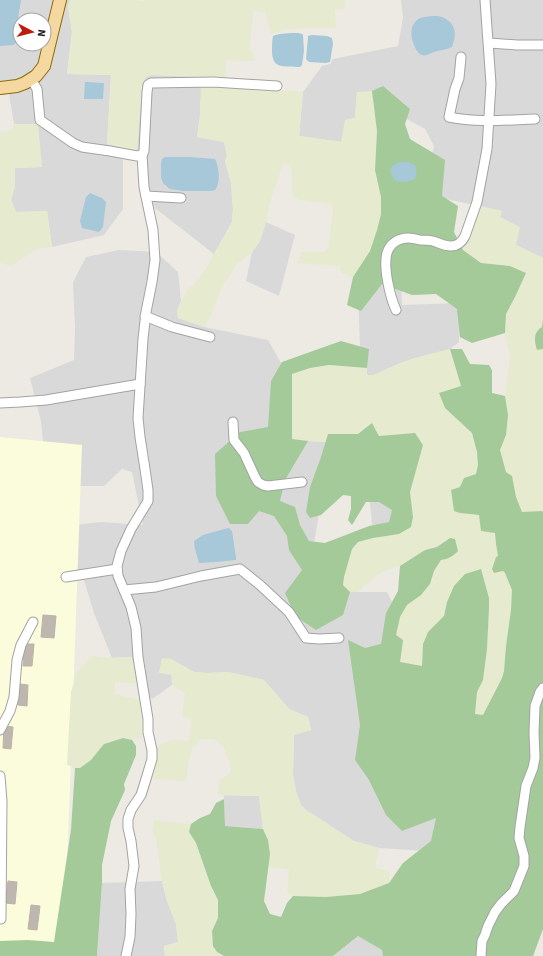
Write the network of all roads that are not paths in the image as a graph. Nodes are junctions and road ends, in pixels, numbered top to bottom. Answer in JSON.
{"nodes":[{"id":1,"x":60,"y":0,"type":"edge"},
{"id":2,"x":485,"y":0,"type":"edge"},
{"id":3,"x":489,"y":43,"type":"junction"},
{"id":4,"x":543,"y":45,"type":"edge"},
{"id":5,"x":461,"y":57,"type":"dead end"},
{"id":6,"x":31,"y":79,"type":"junction"},
{"id":7,"x":277,"y":86,"type":"dead end"},
{"id":8,"x":0,"y":88,"type":"edge"},
{"id":9,"x":535,"y":119,"type":"dead end"},
{"id":10,"x":489,"y":121,"type":"junction"},
{"id":11,"x":142,"y":155,"type":"junction"},
{"id":12,"x":146,"y":196,"type":"junction"},
{"id":13,"x":181,"y":198,"type":"dead end"},
{"id":14,"x":396,"y":310,"type":"dead end"},
{"id":15,"x":145,"y":316,"type":"junction"},
{"id":16,"x":210,"y":337,"type":"dead end"},
{"id":17,"x":140,"y":384,"type":"junction"},
{"id":18,"x":0,"y":403,"type":"edge"},
{"id":19,"x":233,"y":422,"type":"dead end"},
{"id":20,"x":302,"y":482,"type":"dead end"},
{"id":21,"x":117,"y":569,"type":"junction"},
{"id":22,"x":66,"y":577,"type":"dead end"},
{"id":23,"x":124,"y":590,"type":"junction"},
{"id":24,"x":33,"y":622,"type":"dead end"},
{"id":25,"x":339,"y":638,"type":"dead end"},
{"id":26,"x":543,"y":688,"type":"edge"},
{"id":27,"x":0,"y":730,"type":"edge"},
{"id":28,"x":0,"y":776,"type":"edge"},
{"id":29,"x":1,"y":801,"type":"edge"},
{"id":30,"x":2,"y":919,"type":"dead end"},
{"id":31,"x":126,"y":956,"type":"edge"},
{"id":32,"x":481,"y":956,"type":"edge"}],
"edges":[{"from":1,"to":6,"type":"main road"},
{"from":2,"to":3,"type":"street"},
{"from":3,"to":4,"type":"street"},
{"from":3,"to":10,"type":"street"},
{"from":5,"to":10,"type":"street"},
{"from":6,"to":8,"type":"main road"},
{"from":6,"to":11,"type":"street"},
{"from":7,"to":11,"type":"street"},
{"from":9,"to":10,"type":"street"},
{"from":10,"to":14,"type":"street"},
{"from":11,"to":12,"type":"street"},
{"from":12,"to":13,"type":"street"},
{"from":12,"to":15,"type":"street"},
{"from":15,"to":16,"type":"street"},
{"from":15,"to":17,"type":"street"},
{"from":17,"to":18,"type":"street"},
{"from":17,"to":21,"type":"street"},
{"from":19,"to":20,"type":"street"},
{"from":21,"to":22,"type":"street"},
{"from":21,"to":23,"type":"street"},
{"from":23,"to":25,"type":"street"},
{"from":23,"to":31,"type":"street"},
{"from":24,"to":27,"type":"street"},
{"from":26,"to":32,"type":"street"},
{"from":28,"to":29,"type":"street"},
{"from":29,"to":30,"type":"street"}]}
